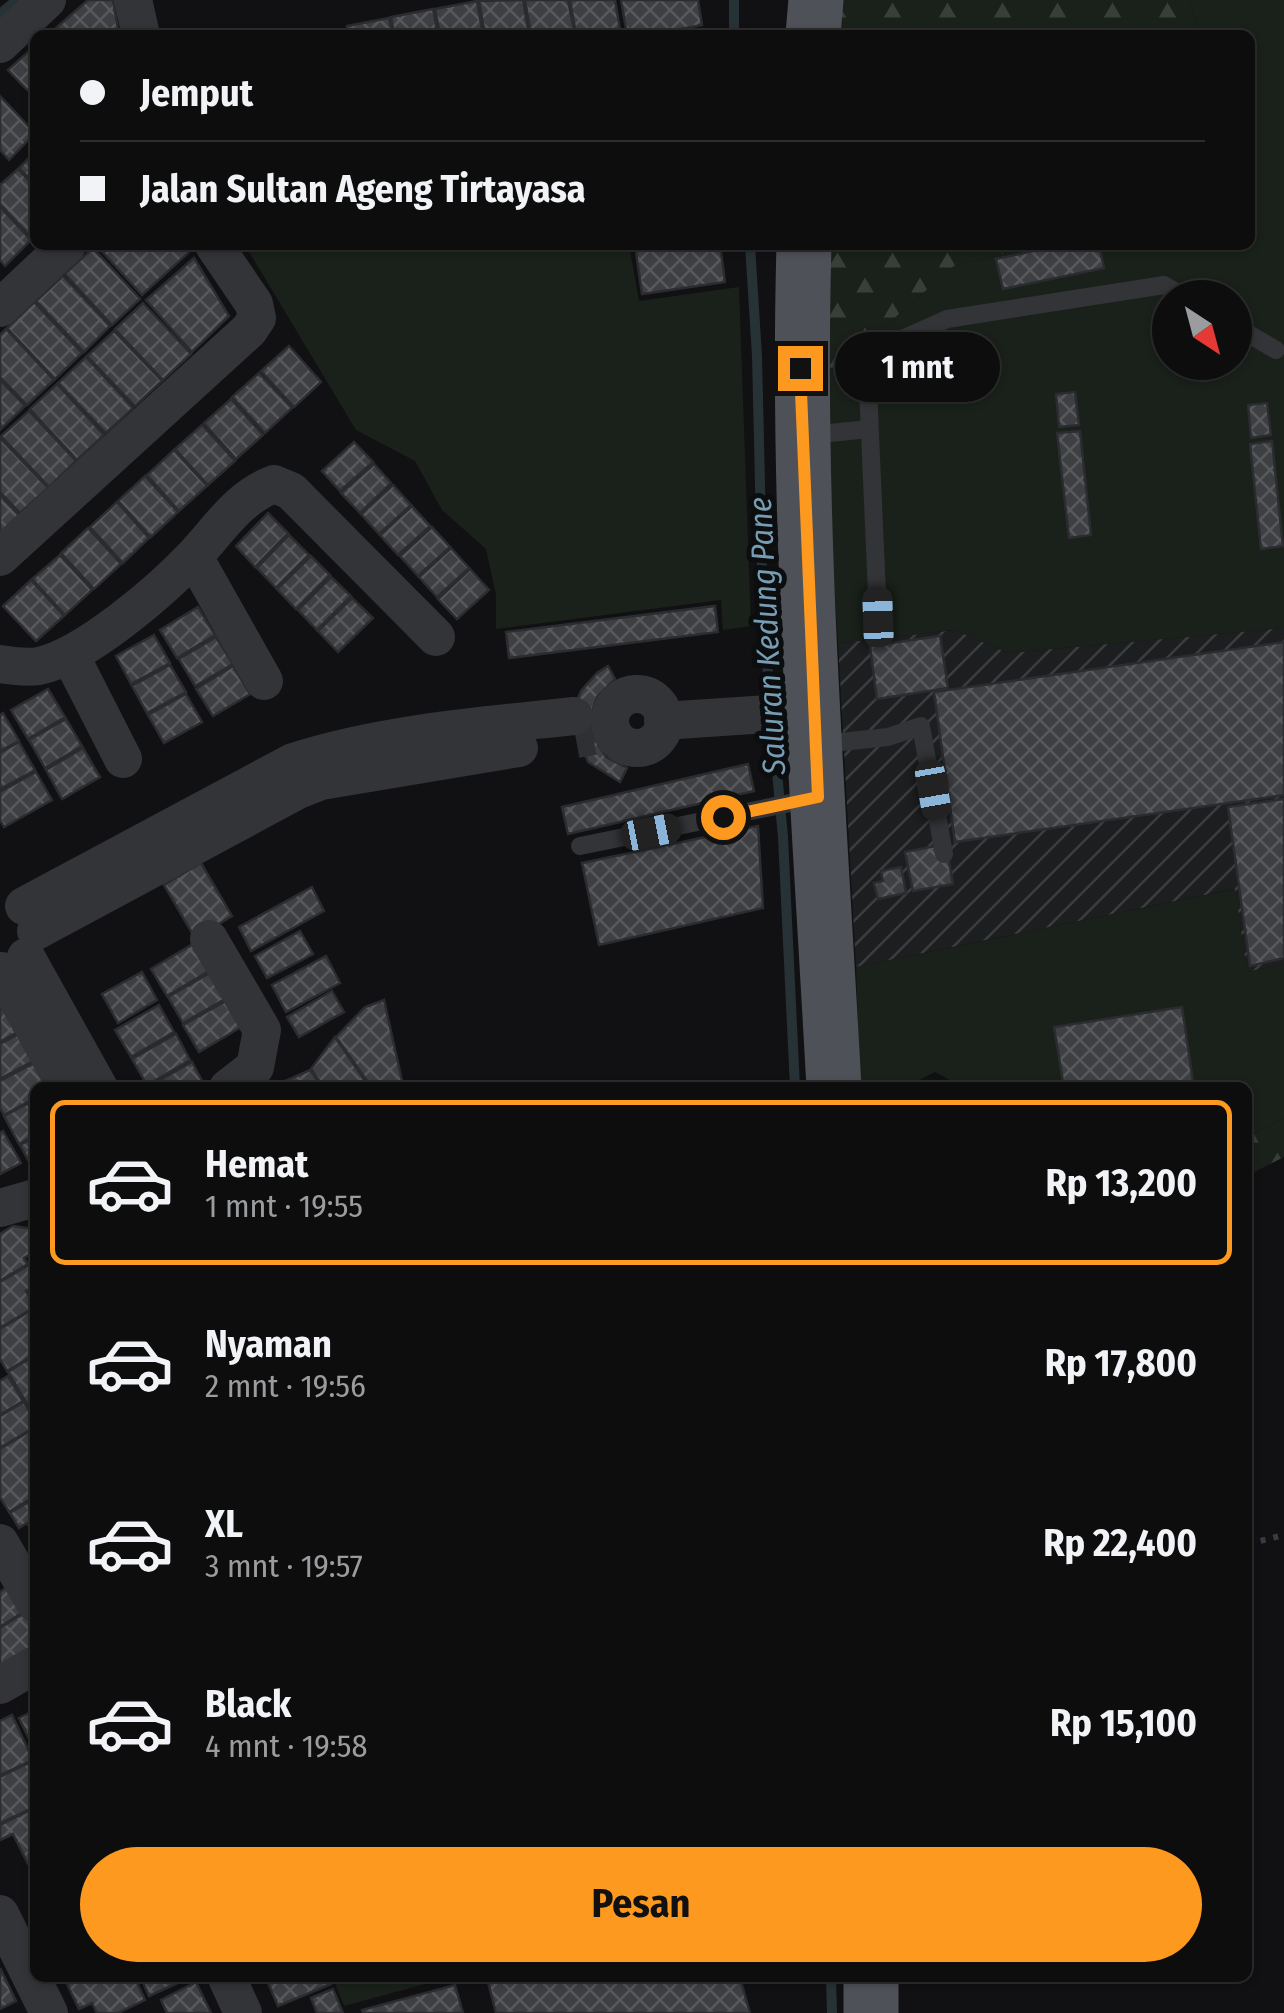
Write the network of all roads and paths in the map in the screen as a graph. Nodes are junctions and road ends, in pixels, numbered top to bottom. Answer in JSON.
{"nodes":[{"id":1,"x":47,"y":0,"type":"edge"},
{"id":2,"x":134,"y":0,"type":"edge"},
{"id":3,"x":816,"y":0,"type":"edge"},
{"id":4,"x":140,"y":30,"type":"edge"},
{"id":5,"x":813,"y":30,"type":"edge"},
{"id":6,"x":0,"y":44,"type":"edge"},
{"id":7,"x":62,"y":250,"type":"edge"},
{"id":8,"x":217,"y":250,"type":"edge"},
{"id":9,"x":804,"y":250,"type":"edge"},
{"id":10,"x":1152,"y":287,"type":"edge"},
{"id":11,"x":0,"y":308,"type":"edge"},
{"id":12,"x":1252,"y":336,"type":"edge"},
{"id":13,"x":1276,"y":350,"type":"dead end"},
{"id":14,"x":870,"y":429,"type":"junction"},
{"id":15,"x":802,"y":436,"type":"junction"},
{"id":16,"x":0,"y":557,"type":"edge"},
{"id":17,"x":194,"y":557,"type":"junction"},
{"id":18,"x":878,"y":617,"type":"dead end"},
{"id":19,"x":436,"y":638,"type":"dead end"},
{"id":20,"x":70,"y":655,"type":"junction"},
{"id":21,"x":0,"y":664,"type":"edge"},
{"id":22,"x":264,"y":681,"type":"dead end"},
{"id":23,"x":584,"y":726,"type":"junction"},
{"id":24,"x":808,"y":753,"type":"junction"},
{"id":25,"x":123,"y":759,"type":"dead end"},
{"id":26,"x":580,"y":846,"type":"dead end"},
{"id":27,"x":944,"y":854,"type":"dead end"},
{"id":28,"x":26,"y":936,"type":"edge"},
{"id":29,"x":209,"y":940,"type":"dead end"},
{"id":30,"x":65,"y":1082,"type":"edge"},
{"id":31,"x":96,"y":1082,"type":"edge"},
{"id":32,"x":236,"y":1082,"type":"edge"},
{"id":33,"x":834,"y":1082,"type":"edge"},
{"id":34,"x":30,"y":1199,"type":"edge"},
{"id":35,"x":0,"y":1208,"type":"edge"},
{"id":36,"x":1284,"y":1536,"type":"edge"},
{"id":37,"x":0,"y":1543,"type":"edge"},
{"id":38,"x":1252,"y":1543,"type":"edge"},
{"id":39,"x":30,"y":1594,"type":"edge"},
{"id":40,"x":30,"y":1668,"type":"edge"},
{"id":41,"x":0,"y":1685,"type":"edge"},
{"id":42,"x":0,"y":1914,"type":"edge"},
{"id":43,"x":30,"y":1973,"type":"edge"},
{"id":44,"x":34,"y":1982,"type":"edge"},
{"id":45,"x":229,"y":1982,"type":"edge"},
{"id":46,"x":871,"y":1982,"type":"edge"},
{"id":47,"x":50,"y":2013,"type":"edge"},
{"id":48,"x":244,"y":2013,"type":"edge"},
{"id":49,"x":871,"y":2013,"type":"edge"}],
"edges":[{"from":1,"to":6,"type":"street"},
{"from":2,"to":4,"type":"street"},
{"from":3,"to":5,"type":"main road"},
{"from":7,"to":11,"type":"street"},
{"from":8,"to":16,"type":"street"},
{"from":9,"to":15,"type":"main road"},
{"from":10,"to":14,"type":"lane"},
{"from":12,"to":13,"type":"lane"},
{"from":14,"to":15,"type":"lane"},
{"from":14,"to":18,"type":"lane"},
{"from":15,"to":24,"type":"main road"},
{"from":17,"to":19,"type":"street"},
{"from":17,"to":20,"type":"street"},
{"from":17,"to":22,"type":"street"},
{"from":20,"to":21,"type":"street"},
{"from":20,"to":25,"type":"street"},
{"from":23,"to":24,"type":"street"},
{"from":23,"to":28,"type":"street"},
{"from":23,"to":28,"type":"street"},
{"from":24,"to":26,"type":"lane"},
{"from":24,"to":27,"type":"lane"},
{"from":24,"to":33,"type":"main road"},
{"from":28,"to":30,"type":"street"},
{"from":28,"to":31,"type":"street"},
{"from":29,"to":32,"type":"street"},
{"from":34,"to":35,"type":"street"},
{"from":36,"to":38,"type":"path"},
{"from":37,"to":39,"type":"street"},
{"from":40,"to":41,"type":"street"},
{"from":42,"to":43,"type":"street"},
{"from":44,"to":47,"type":"street"},
{"from":45,"to":48,"type":"street"},
{"from":46,"to":49,"type":"main road"}]}
